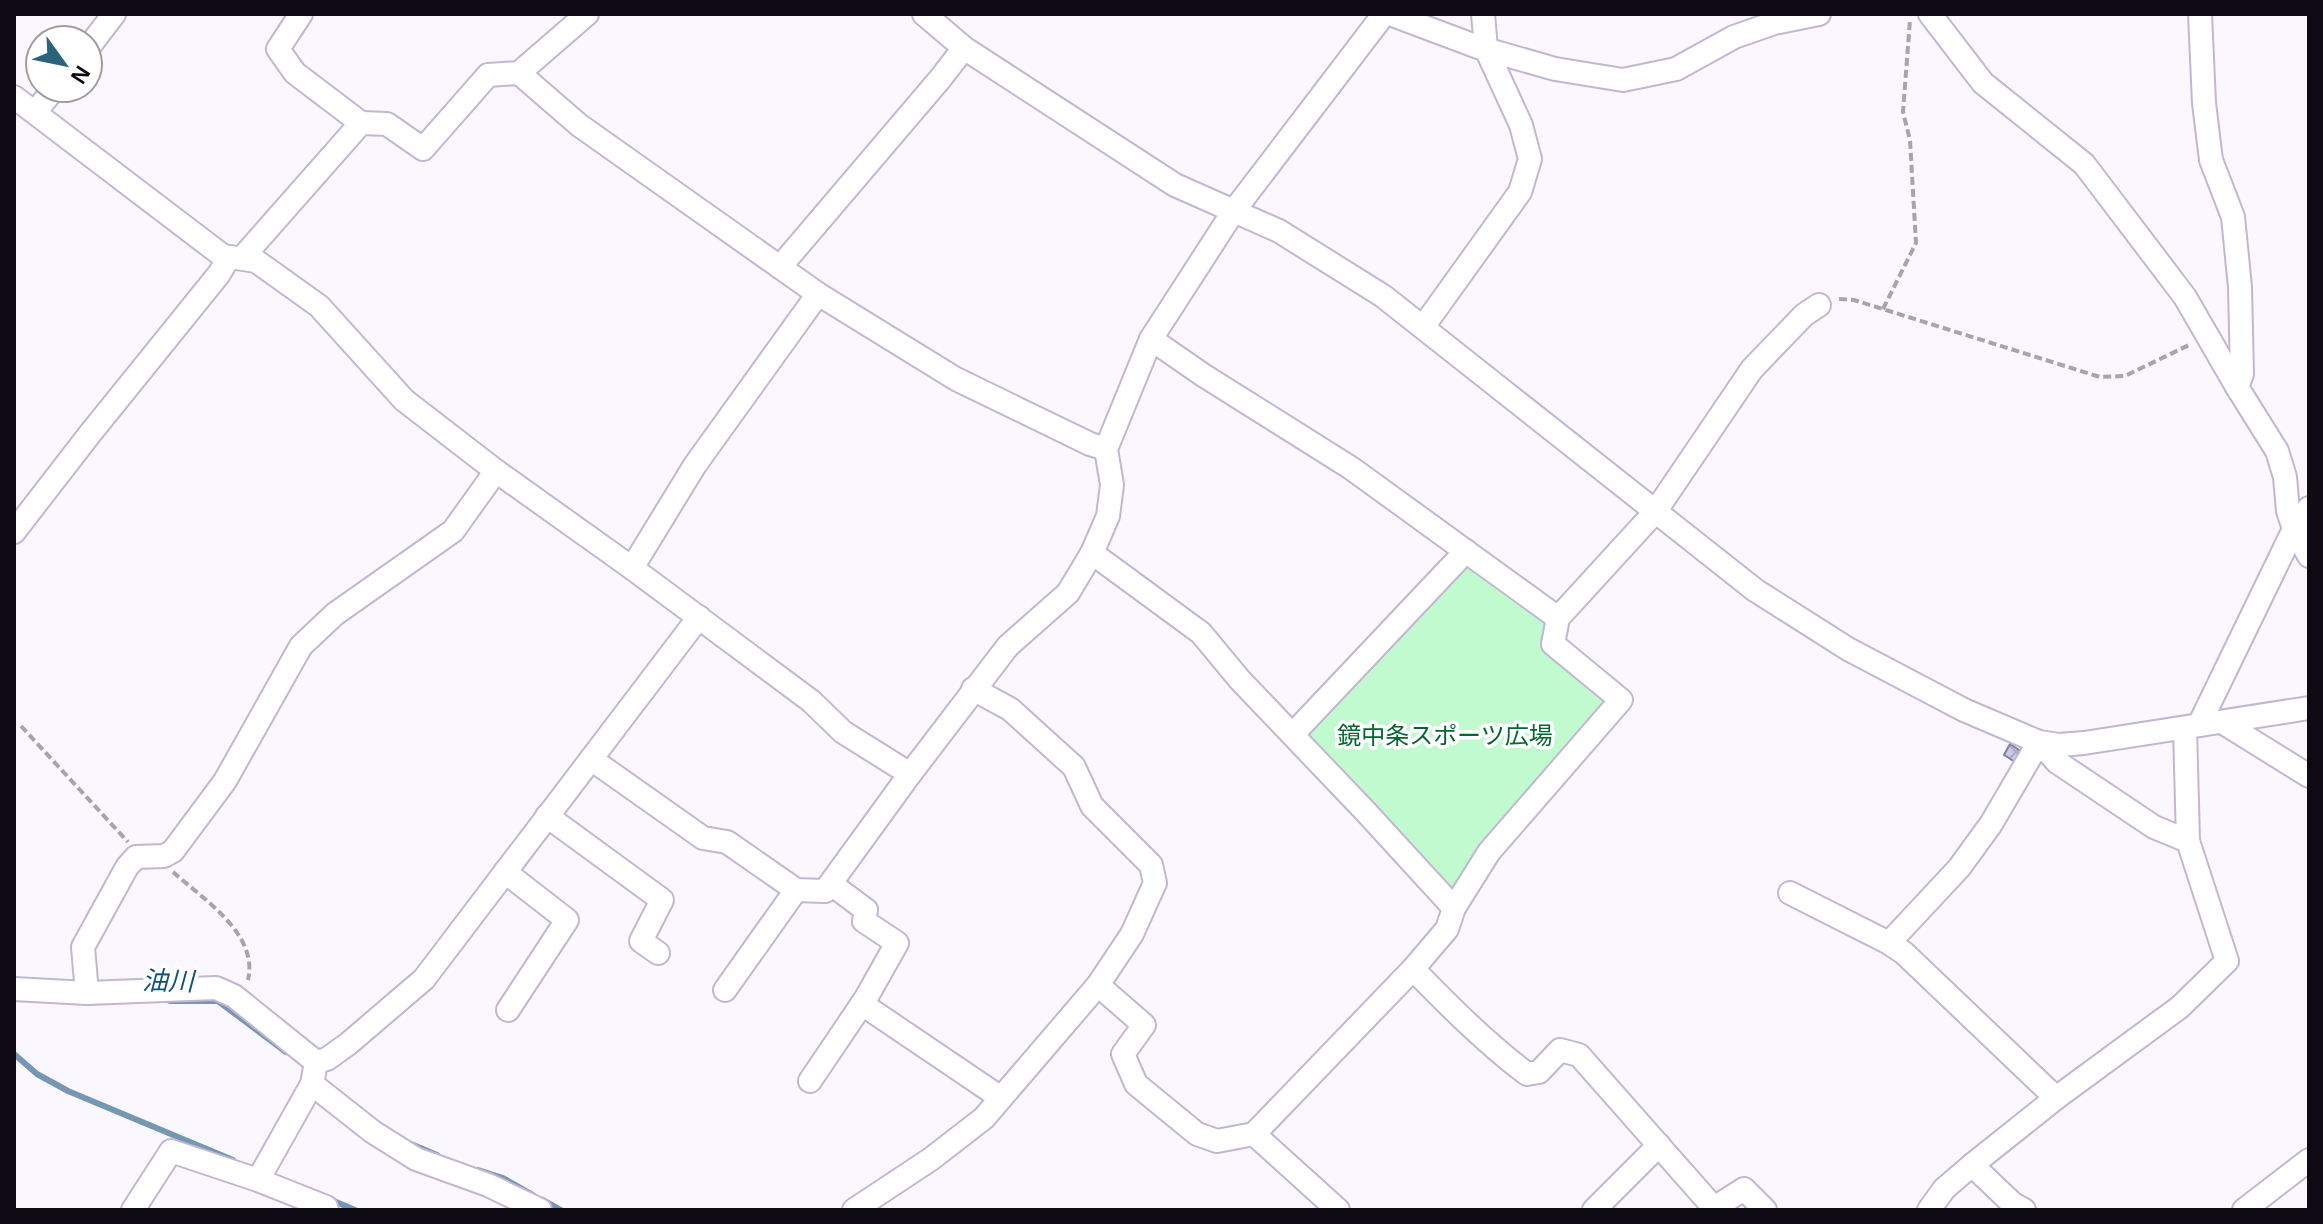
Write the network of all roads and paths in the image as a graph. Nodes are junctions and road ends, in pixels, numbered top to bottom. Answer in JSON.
{"nodes":[{"id":1,"x":301,"y":14,"type":"edge"},
{"id":2,"x":587,"y":14,"type":"edge"},
{"id":3,"x":924,"y":14,"type":"edge"},
{"id":4,"x":1384,"y":14,"type":"edge"},
{"id":5,"x":1390,"y":14,"type":"edge"},
{"id":6,"x":1483,"y":14,"type":"edge"},
{"id":7,"x":1819,"y":14,"type":"edge"},
{"id":8,"x":1910,"y":14,"type":"edge"},
{"id":9,"x":1930,"y":14,"type":"edge"},
{"id":10,"x":2200,"y":14,"type":"edge"},
{"id":11,"x":964,"y":48,"type":"junction"},
{"id":12,"x":1486,"y":49,"type":"junction"},
{"id":13,"x":519,"y":73,"type":"junction"},
{"id":14,"x":14,"y":97,"type":"edge"},
{"id":15,"x":42,"y":104,"type":"edge"},
{"id":16,"x":35,"y":112,"type":"junction"},
{"id":17,"x":361,"y":123,"type":"junction"},
{"id":18,"x":1233,"y":212,"type":"junction"},
{"id":19,"x":236,"y":257,"type":"junction"},
{"id":20,"x":780,"y":267,"type":"junction"},
{"id":21,"x":818,"y":294,"type":"junction"},
{"id":22,"x":1819,"y":305,"type":"joint"},
{"id":23,"x":1883,"y":309,"type":"junction"},
{"id":24,"x":1423,"y":327,"type":"junction"},
{"id":25,"x":2207,"y":336,"type":"junction"},
{"id":26,"x":1151,"y":339,"type":"junction"},
{"id":27,"x":2237,"y":387,"type":"junction"},
{"id":28,"x":1106,"y":449,"type":"junction"},
{"id":29,"x":496,"y":471,"type":"junction"},
{"id":30,"x":2309,"y":508,"type":"edge"},
{"id":31,"x":1655,"y":512,"type":"junction"},
{"id":32,"x":2294,"y":529,"type":"junction"},
{"id":33,"x":14,"y":532,"type":"edge"},
{"id":34,"x":1466,"y":551,"type":"junction"},
{"id":35,"x":1092,"y":553,"type":"junction"},
{"id":36,"x":2309,"y":556,"type":"edge"},
{"id":37,"x":632,"y":568,"type":"junction"},
{"id":38,"x":699,"y":617,"type":"junction"},
{"id":39,"x":1558,"y":618,"type":"junction"},
{"id":40,"x":973,"y":689,"type":"junction"},
{"id":41,"x":2309,"y":708,"type":"edge"},
{"id":42,"x":2222,"y":722,"type":"junction"},
{"id":43,"x":21,"y":726,"type":"dead end"},
{"id":44,"x":2192,"y":726,"type":"junction"},
{"id":45,"x":1293,"y":734,"type":"junction"},
{"id":46,"x":2039,"y":742,"type":"junction"},
{"id":47,"x":591,"y":759,"type":"junction"},
{"id":48,"x":910,"y":774,"type":"junction"},
{"id":49,"x":2309,"y":776,"type":"edge"},
{"id":50,"x":547,"y":816,"type":"junction"},
{"id":51,"x":2188,"y":841,"type":"junction"},
{"id":52,"x":164,"y":856,"type":"junction"},
{"id":53,"x":136,"y":857,"type":"junction"},
{"id":54,"x":505,"y":872,"type":"junction"},
{"id":55,"x":831,"y":884,"type":"junction"},
{"id":56,"x":796,"y":890,"type":"junction"},
{"id":57,"x":1790,"y":893,"type":"dead end"},
{"id":58,"x":1454,"y":908,"type":"junction"},
{"id":59,"x":1889,"y":943,"type":"junction"},
{"id":60,"x":658,"y":953,"type":"dead end"},
{"id":61,"x":1413,"y":969,"type":"junction"},
{"id":62,"x":1098,"y":985,"type":"junction"},
{"id":63,"x":14,"y":989,"type":"edge"},
{"id":64,"x":725,"y":990,"type":"dead end"},
{"id":65,"x":87,"y":993,"type":"junction"},
{"id":66,"x":234,"y":996,"type":"junction"},
{"id":67,"x":862,"y":1004,"type":"junction"},
{"id":68,"x":508,"y":1010,"type":"dead end"},
{"id":69,"x":314,"y":1073,"type":"junction"},
{"id":70,"x":810,"y":1081,"type":"dead end"},
{"id":71,"x":1001,"y":1098,"type":"junction"},
{"id":72,"x":2056,"y":1098,"type":"junction"},
{"id":73,"x":1254,"y":1134,"type":"junction"},
{"id":74,"x":1659,"y":1145,"type":"junction"},
{"id":75,"x":2309,"y":1160,"type":"edge"},
{"id":76,"x":1972,"y":1165,"type":"junction"},
{"id":77,"x":258,"y":1180,"type":"junction"},
{"id":78,"x":133,"y":1210,"type":"edge"},
{"id":79,"x":327,"y":1210,"type":"edge"},
{"id":80,"x":540,"y":1210,"type":"edge"},
{"id":81,"x":854,"y":1210,"type":"edge"},
{"id":82,"x":1338,"y":1210,"type":"edge"},
{"id":83,"x":1594,"y":1210,"type":"edge"},
{"id":84,"x":1765,"y":1210,"type":"edge"},
{"id":85,"x":1929,"y":1210,"type":"edge"},
{"id":86,"x":2024,"y":1210,"type":"edge"},
{"id":87,"x":2244,"y":1210,"type":"edge"}],
"edges":[{"from":1,"to":17,"type":"street"},
{"from":2,"to":13,"type":"street"},
{"from":3,"to":11,"type":"street"},
{"from":4,"to":18,"type":"street"},
{"from":5,"to":12,"type":"street"},
{"from":6,"to":12,"type":"street"},
{"from":7,"to":12,"type":"street"},
{"from":8,"to":23,"type":"path"},
{"from":9,"to":25,"type":"street"},
{"from":10,"to":27,"type":"street"},
{"from":11,"to":18,"type":"street"},
{"from":11,"to":20,"type":"street"},
{"from":12,"to":24,"type":"street"},
{"from":13,"to":17,"type":"street"},
{"from":13,"to":20,"type":"street"},
{"from":14,"to":16,"type":"street"},
{"from":15,"to":16,"type":"street"},
{"from":16,"to":19,"type":"street"},
{"from":17,"to":19,"type":"street"},
{"from":18,"to":24,"type":"street"},
{"from":18,"to":26,"type":"street"},
{"from":19,"to":29,"type":"street"},
{"from":19,"to":33,"type":"street"},
{"from":20,"to":21,"type":"street"},
{"from":21,"to":28,"type":"street"},
{"from":21,"to":37,"type":"street"},
{"from":22,"to":23,"type":"path"},
{"from":22,"to":31,"type":"street"},
{"from":23,"to":25,"type":"path"},
{"from":24,"to":31,"type":"street"},
{"from":25,"to":27,"type":"street"},
{"from":26,"to":28,"type":"street"},
{"from":26,"to":34,"type":"street"},
{"from":27,"to":32,"type":"street"},
{"from":28,"to":35,"type":"street"},
{"from":29,"to":37,"type":"street"},
{"from":29,"to":52,"type":"street"},
{"from":30,"to":32,"type":"street"},
{"from":31,"to":39,"type":"street"},
{"from":31,"to":46,"type":"street"},
{"from":32,"to":36,"type":"street"},
{"from":32,"to":44,"type":"street"},
{"from":34,"to":39,"type":"street"},
{"from":34,"to":45,"type":"street"},
{"from":35,"to":40,"type":"street"},
{"from":35,"to":45,"type":"street"},
{"from":37,"to":38,"type":"street"},
{"from":38,"to":47,"type":"street"},
{"from":38,"to":48,"type":"street"},
{"from":39,"to":58,"type":"street"},
{"from":40,"to":48,"type":"street"},
{"from":40,"to":62,"type":"street"},
{"from":41,"to":42,"type":"street"},
{"from":42,"to":44,"type":"street"},
{"from":42,"to":49,"type":"street"},
{"from":43,"to":53,"type":"path"},
{"from":44,"to":46,"type":"street"},
{"from":44,"to":51,"type":"street"},
{"from":45,"to":58,"type":"street"},
{"from":46,"to":51,"type":"street"},
{"from":46,"to":59,"type":"street"},
{"from":47,"to":50,"type":"street"},
{"from":47,"to":56,"type":"street"},
{"from":48,"to":55,"type":"street"},
{"from":50,"to":54,"type":"street"},
{"from":50,"to":60,"type":"street"},
{"from":51,"to":72,"type":"street"},
{"from":52,"to":53,"type":"street"},
{"from":52,"to":66,"type":"path"},
{"from":53,"to":65,"type":"street"},
{"from":54,"to":68,"type":"street"},
{"from":54,"to":69,"type":"street"},
{"from":55,"to":56,"type":"street"},
{"from":55,"to":67,"type":"street"},
{"from":56,"to":64,"type":"street"},
{"from":57,"to":59,"type":"street"},
{"from":58,"to":61,"type":"street"},
{"from":59,"to":72,"type":"street"},
{"from":61,"to":73,"type":"street"},
{"from":61,"to":74,"type":"street"},
{"from":62,"to":71,"type":"street"},
{"from":62,"to":73,"type":"street"},
{"from":63,"to":65,"type":"street"},
{"from":65,"to":66,"type":"street"},
{"from":66,"to":69,"type":"street"},
{"from":67,"to":70,"type":"street"},
{"from":67,"to":71,"type":"street"},
{"from":69,"to":77,"type":"street"},
{"from":69,"to":80,"type":"street"},
{"from":71,"to":81,"type":"street"},
{"from":72,"to":76,"type":"street"},
{"from":73,"to":82,"type":"street"},
{"from":74,"to":83,"type":"street"},
{"from":74,"to":84,"type":"street"},
{"from":75,"to":87,"type":"street"},
{"from":76,"to":85,"type":"street"},
{"from":76,"to":86,"type":"street"},
{"from":77,"to":78,"type":"street"},
{"from":77,"to":79,"type":"street"}]}
